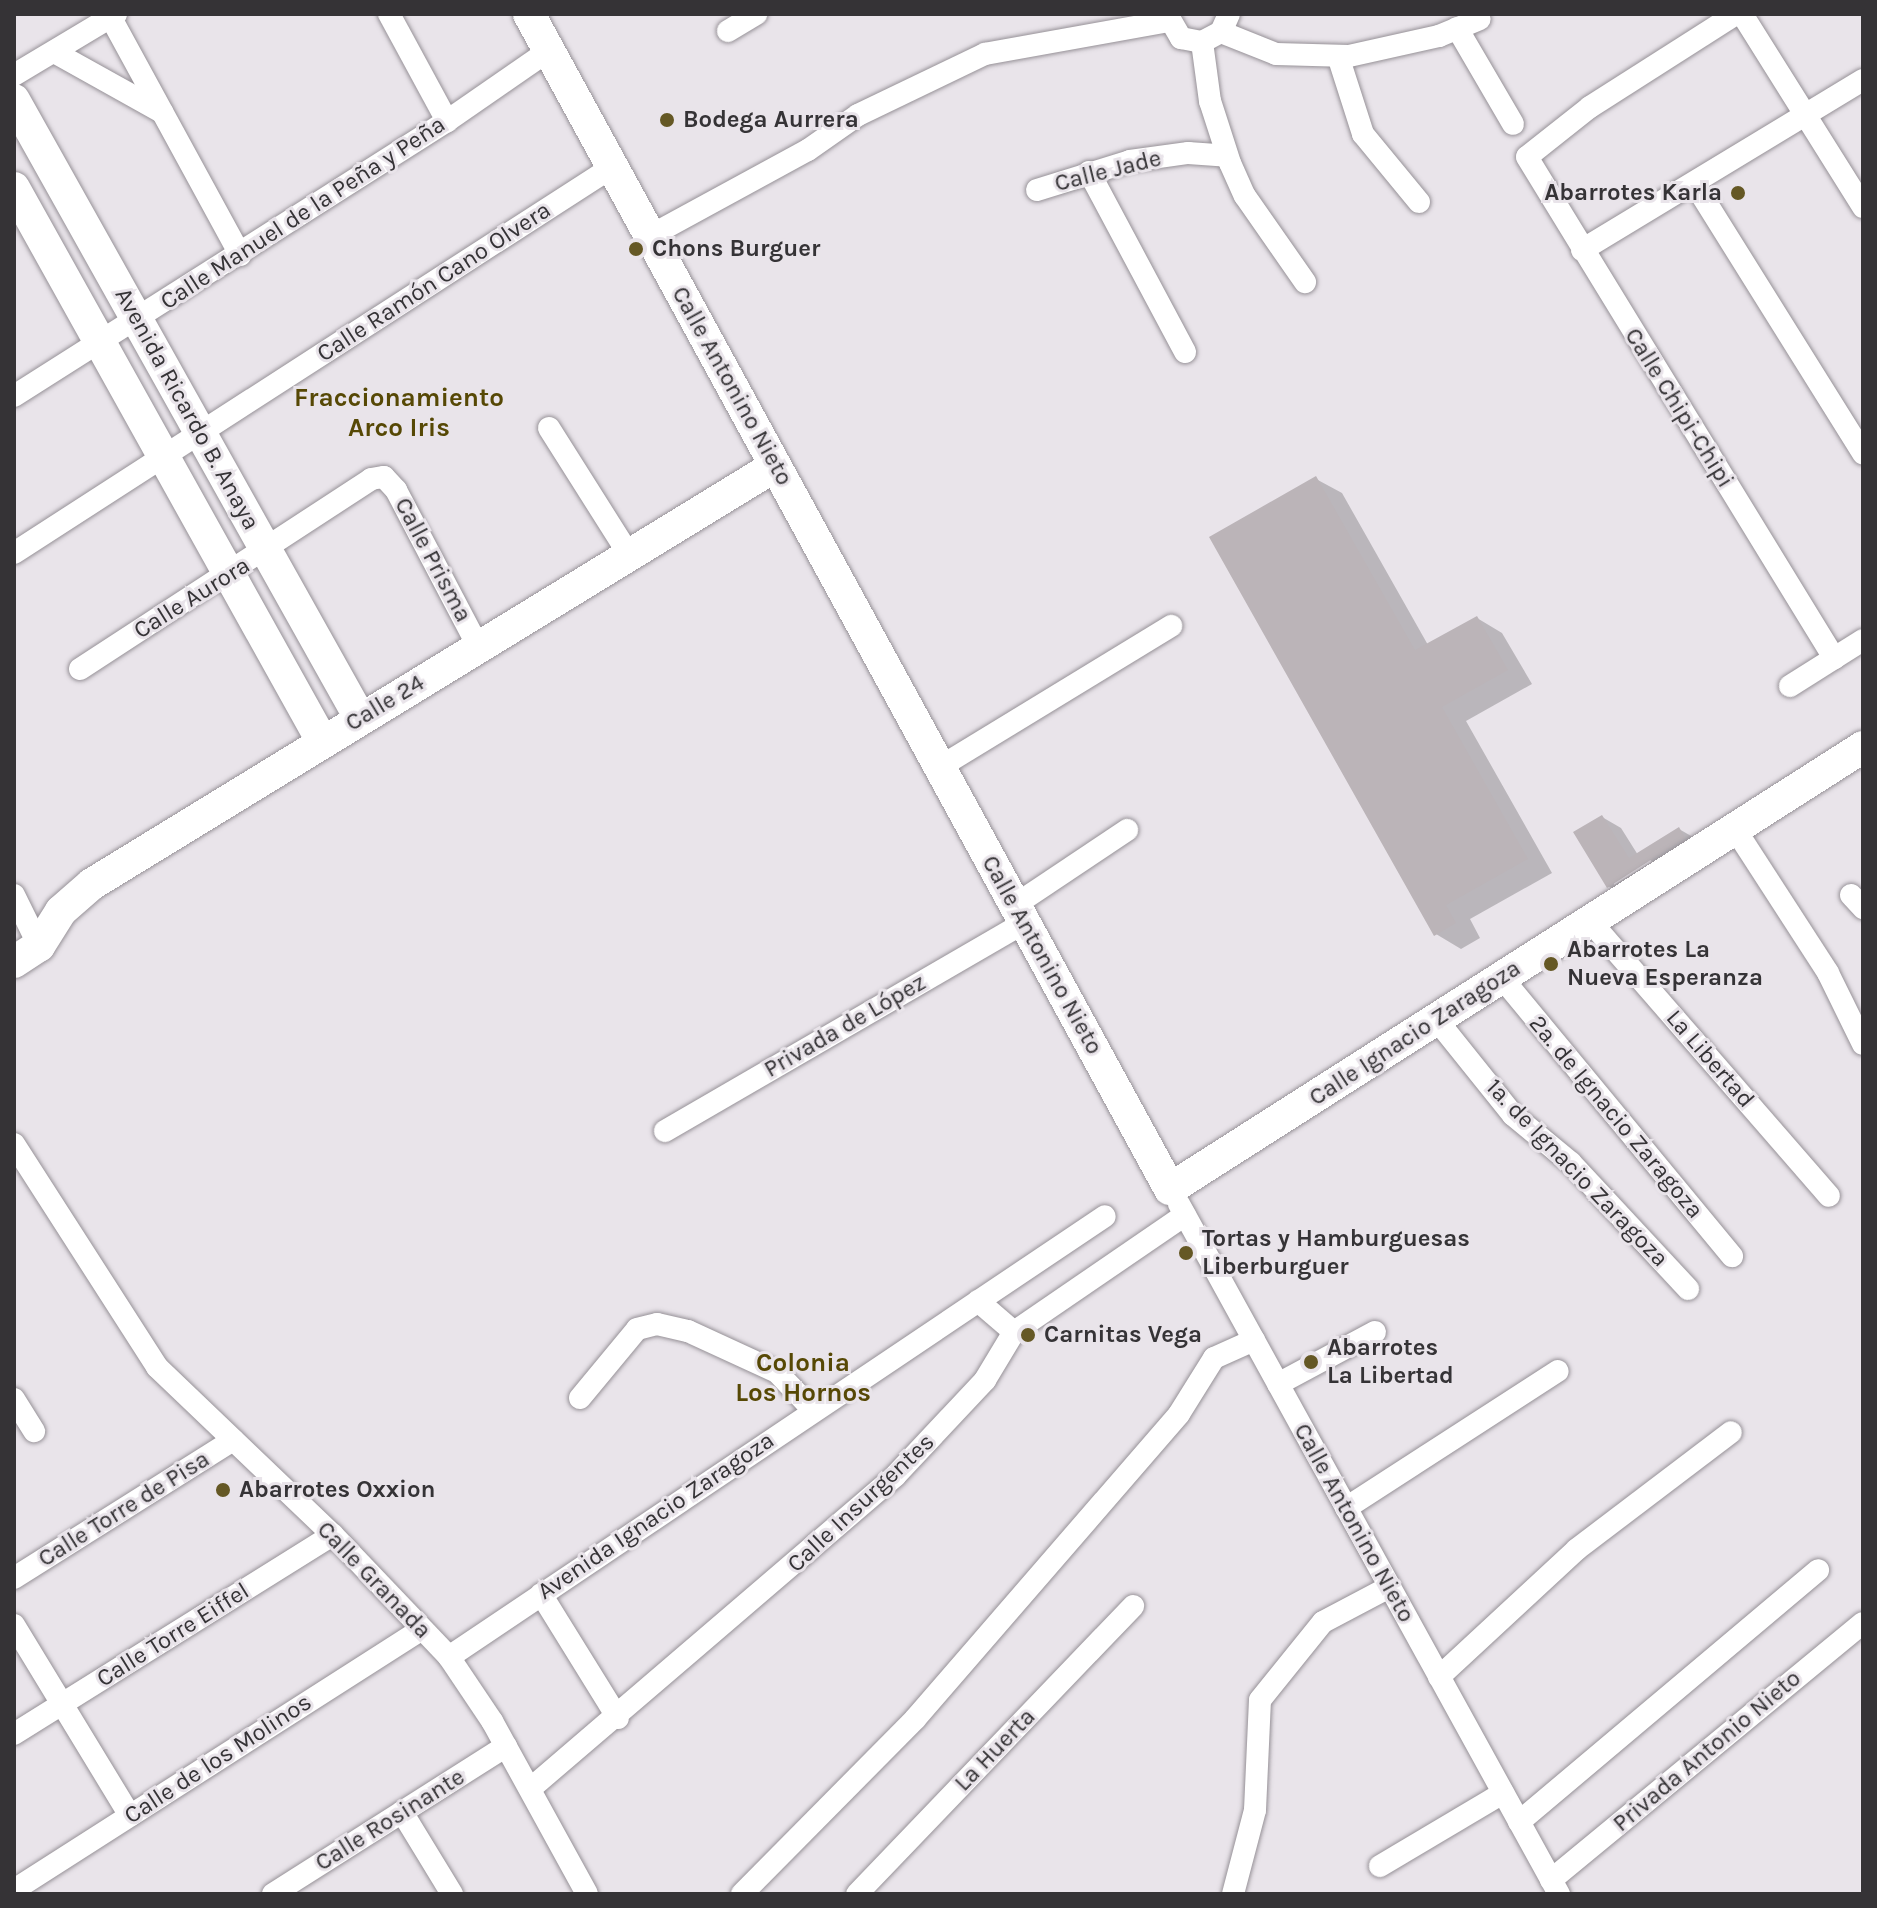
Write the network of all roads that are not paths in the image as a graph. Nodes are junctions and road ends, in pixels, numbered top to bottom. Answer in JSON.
{"nodes":[{"id":1,"x":389,"y":14,"type":"edge"},
{"id":2,"x":529,"y":14,"type":"edge"},
{"id":3,"x":756,"y":14,"type":"edge"},
{"id":4,"x":1739,"y":14,"type":"edge"},
{"id":5,"x":114,"y":16,"type":"edge"},
{"id":6,"x":1167,"y":17,"type":"edge"},
{"id":7,"x":1480,"y":19,"type":"dead end"},
{"id":8,"x":1130,"y":20,"type":"edge"},
{"id":9,"x":1457,"y":28,"type":"junction"},
{"id":10,"x":1218,"y":29,"type":"edge"},
{"id":11,"x":728,"y":31,"type":"dead end"},
{"id":12,"x":548,"y":51,"type":"junction"},
{"id":13,"x":54,"y":52,"type":"junction"},
{"id":14,"x":1338,"y":56,"type":"junction"},
{"id":15,"x":14,"y":75,"type":"edge"},
{"id":16,"x":1863,"y":80,"type":"edge"},
{"id":17,"x":14,"y":100,"type":"edge"},
{"id":18,"x":163,"y":112,"type":"junction"},
{"id":19,"x":1805,"y":115,"type":"junction"},
{"id":20,"x":447,"y":121,"type":"junction"},
{"id":21,"x":1513,"y":124,"type":"dead end"},
{"id":22,"x":1227,"y":156,"type":"junction"},
{"id":23,"x":612,"y":167,"type":"junction"},
{"id":24,"x":1089,"y":172,"type":"junction"},
{"id":25,"x":1694,"y":183,"type":"junction"},
{"id":26,"x":14,"y":188,"type":"edge"},
{"id":27,"x":1037,"y":190,"type":"dead end"},
{"id":28,"x":1419,"y":202,"type":"dead end"},
{"id":29,"x":1863,"y":207,"type":"edge"},
{"id":30,"x":22,"y":222,"type":"edge"},
{"id":31,"x":650,"y":236,"type":"junction"},
{"id":32,"x":1582,"y":250,"type":"junction"},
{"id":33,"x":240,"y":255,"type":"junction"},
{"id":34,"x":1305,"y":282,"type":"dead end"},
{"id":35,"x":137,"y":320,"type":"junction"},
{"id":36,"x":100,"y":342,"type":"junction"},
{"id":37,"x":1185,"y":352,"type":"dead end"},
{"id":38,"x":14,"y":396,"type":"edge"},
{"id":39,"x":549,"y":428,"type":"dead end"},
{"id":40,"x":200,"y":433,"type":"junction"},
{"id":41,"x":1863,"y":453,"type":"edge"},
{"id":42,"x":164,"y":456,"type":"junction"},
{"id":43,"x":775,"y":466,"type":"junction"},
{"id":44,"x":384,"y":477,"type":"joint"},
{"id":45,"x":267,"y":551,"type":"junction"},
{"id":46,"x":14,"y":553,"type":"edge"},
{"id":47,"x":628,"y":553,"type":"junction"},
{"id":48,"x":229,"y":575,"type":"junction"},
{"id":49,"x":1171,"y":626,"type":"dead end"},
{"id":50,"x":1863,"y":640,"type":"edge"},
{"id":51,"x":478,"y":646,"type":"junction"},
{"id":52,"x":1834,"y":658,"type":"junction"},
{"id":53,"x":80,"y":669,"type":"dead end"},
{"id":54,"x":1790,"y":686,"type":"dead end"},
{"id":55,"x":360,"y":718,"type":"junction"},
{"id":56,"x":322,"y":741,"type":"junction"},
{"id":57,"x":1863,"y":747,"type":"edge"},
{"id":58,"x":940,"y":767,"type":"junction"},
{"id":59,"x":1735,"y":829,"type":"junction"},
{"id":60,"x":1127,"y":830,"type":"dead end"},
{"id":61,"x":14,"y":895,"type":"edge"},
{"id":62,"x":1020,"y":914,"type":"junction"},
{"id":63,"x":1590,"y":921,"type":"junction"},
{"id":64,"x":26,"y":954,"type":"edge"},
{"id":65,"x":1502,"y":978,"type":"junction"},
{"id":66,"x":1436,"y":1019,"type":"junction"},
{"id":67,"x":1863,"y":1044,"type":"edge"},
{"id":68,"x":665,"y":1131,"type":"dead end"},
{"id":69,"x":14,"y":1144,"type":"edge"},
{"id":70,"x":1829,"y":1196,"type":"dead end"},
{"id":71,"x":1178,"y":1202,"type":"junction"},
{"id":72,"x":1105,"y":1216,"type":"dead end"},
{"id":73,"x":1732,"y":1256,"type":"dead end"},
{"id":74,"x":1688,"y":1289,"type":"dead end"},
{"id":75,"x":978,"y":1301,"type":"junction"},
{"id":76,"x":1014,"y":1332,"type":"junction"},
{"id":77,"x":1375,"y":1332,"type":"dead end"},
{"id":78,"x":1254,"y":1340,"type":"junction"},
{"id":79,"x":1558,"y":1371,"type":"dead end"},
{"id":80,"x":1278,"y":1384,"type":"junction"},
{"id":81,"x":580,"y":1398,"type":"dead end"},
{"id":82,"x":14,"y":1399,"type":"edge"},
{"id":83,"x":812,"y":1409,"type":"junction"},
{"id":84,"x":34,"y":1431,"type":"dead end"},
{"id":85,"x":1731,"y":1432,"type":"dead end"},
{"id":86,"x":1440,"y":1436,"type":"dead end"},
{"id":87,"x":233,"y":1440,"type":"junction"},
{"id":88,"x":1344,"y":1504,"type":"junction"},
{"id":89,"x":333,"y":1535,"type":"junction"},
{"id":90,"x":1818,"y":1570,"type":"dead end"},
{"id":91,"x":14,"y":1578,"type":"edge"},
{"id":92,"x":1389,"y":1587,"type":"junction"},
{"id":93,"x":541,"y":1594,"type":"junction"},
{"id":94,"x":1133,"y":1606,"type":"dead end"},
{"id":95,"x":1863,"y":1623,"type":"edge"},
{"id":96,"x":14,"y":1625,"type":"edge"},
{"id":97,"x":422,"y":1629,"type":"junction"},
{"id":98,"x":449,"y":1657,"type":"junction"},
{"id":99,"x":1439,"y":1677,"type":"junction"},
{"id":100,"x":62,"y":1704,"type":"junction"},
{"id":101,"x":618,"y":1718,"type":"junction"},
{"id":102,"x":14,"y":1734,"type":"edge"},
{"id":103,"x":506,"y":1746,"type":"junction"},
{"id":104,"x":530,"y":1789,"type":"junction"},
{"id":105,"x":1503,"y":1793,"type":"junction"},
{"id":106,"x":402,"y":1812,"type":"junction"},
{"id":107,"x":130,"y":1816,"type":"junction"},
{"id":108,"x":1519,"y":1822,"type":"junction"},
{"id":109,"x":1380,"y":1866,"type":"dead end"},
{"id":110,"x":1555,"y":1887,"type":"edge"},
{"id":111,"x":14,"y":1890,"type":"edge"},
{"id":112,"x":282,"y":1892,"type":"edge"},
{"id":113,"x":452,"y":1894,"type":"edge"},
{"id":114,"x":587,"y":1894,"type":"edge"},
{"id":115,"x":742,"y":1894,"type":"edge"},
{"id":116,"x":857,"y":1894,"type":"edge"},
{"id":117,"x":1233,"y":1894,"type":"edge"}],
"edges":[{"from":1,"to":20,"type":"street"},
{"from":2,"to":12,"type":"street","name":"Calle Antonino Nieto"},
{"from":3,"to":11,"type":"street"},
{"from":4,"to":19,"type":"street"},
{"from":4,"to":32,"type":"street","name":"Calle Chipi-Chipi"},
{"from":5,"to":13,"type":"street"},
{"from":5,"to":18,"type":"street"},
{"from":6,"to":8,"type":"street"},
{"from":6,"to":10,"type":"street"},
{"from":7,"to":9,"type":"street"},
{"from":8,"to":31,"type":"street"},
{"from":9,"to":14,"type":"street"},
{"from":9,"to":21,"type":"street"},
{"from":10,"to":14,"type":"street"},
{"from":10,"to":22,"type":"street"},
{"from":12,"to":20,"type":"street","name":"Calle Manuel de la Peña y Peña"},
{"from":12,"to":23,"type":"street","name":"Calle Antonino Nieto"},
{"from":13,"to":15,"type":"street"},
{"from":13,"to":18,"type":"street"},
{"from":14,"to":28,"type":"street"},
{"from":16,"to":19,"type":"street"},
{"from":17,"to":35,"type":"street","name":"Avenida Ricardo B. Anaya"},
{"from":18,"to":33,"type":"street"},
{"from":19,"to":25,"type":"street"},
{"from":19,"to":29,"type":"street"},
{"from":20,"to":33,"type":"street","name":"Calle Manuel de la Peña y Peña"},
{"from":22,"to":24,"type":"street","name":"Calle Jade"},
{"from":22,"to":34,"type":"street"},
{"from":23,"to":31,"type":"street","name":"Calle Antonino Nieto"},
{"from":23,"to":40,"type":"street","name":"Calle Ramón Cano Olvera"},
{"from":24,"to":27,"type":"street","name":"Calle Jade"},
{"from":24,"to":37,"type":"street"},
{"from":25,"to":32,"type":"street"},
{"from":25,"to":41,"type":"street"},
{"from":26,"to":30,"type":"street","name":"Avenida Ricardo B. Anaya"},
{"from":30,"to":36,"type":"street","name":"Avenida Ricardo B. Anaya"},
{"from":31,"to":43,"type":"street","name":"Calle Antonino Nieto"},
{"from":32,"to":52,"type":"street","name":"Calle Chipi-Chipi"},
{"from":33,"to":35,"type":"street","name":"Calle Manuel de la Peña y Peña"},
{"from":35,"to":36,"type":"street","name":"Calle Manuel de la Peña y Peña"},
{"from":35,"to":40,"type":"street","name":"Avenida Ricardo B. Anaya"},
{"from":36,"to":38,"type":"street","name":"Calle Manuel de la Peña y Peña"},
{"from":36,"to":42,"type":"street","name":"Avenida Ricardo B. Anaya"},
{"from":39,"to":47,"type":"street"},
{"from":40,"to":42,"type":"street","name":"Calle Ramón Cano Olvera"},
{"from":40,"to":45,"type":"street","name":"Avenida Ricardo B. Anaya"},
{"from":42,"to":46,"type":"street","name":"Calle Ramón Cano Olvera"},
{"from":42,"to":48,"type":"street","name":"Avenida Ricardo B. Anaya"},
{"from":43,"to":47,"type":"street","name":"Calle 24"},
{"from":43,"to":58,"type":"street","name":"Calle Antonino Nieto"},
{"from":44,"to":45,"type":"street","name":"Calle Aurora"},
{"from":44,"to":51,"type":"street","name":"Calle Prisma"},
{"from":45,"to":48,"type":"street","name":"Calle Aurora"},
{"from":45,"to":55,"type":"street","name":"Avenida Ricardo B. Anaya"},
{"from":47,"to":51,"type":"street","name":"Calle 24"},
{"from":48,"to":53,"type":"street","name":"Calle Aurora"},
{"from":48,"to":56,"type":"street","name":"Avenida Ricardo B. Anaya"},
{"from":49,"to":58,"type":"street"},
{"from":50,"to":52,"type":"street"},
{"from":51,"to":55,"type":"street","name":"Calle 24"},
{"from":52,"to":54,"type":"street"},
{"from":55,"to":56,"type":"street","name":"Calle 24"},
{"from":56,"to":64,"type":"street","name":"Calle 24"},
{"from":57,"to":59,"type":"street","name":"Calle Ignacio Zaragoza"},
{"from":58,"to":62,"type":"street","name":"Calle Antonino Nieto"},
{"from":59,"to":63,"type":"street","name":"Calle Ignacio Zaragoza"},
{"from":59,"to":67,"type":"street"},
{"from":60,"to":62,"type":"street","name":"Privada de López"},
{"from":61,"to":64,"type":"street"},
{"from":62,"to":68,"type":"street","name":"Privada de López"},
{"from":62,"to":71,"type":"street","name":"Calle Antonino Nieto"},
{"from":63,"to":65,"type":"street","name":"Calle Ignacio Zaragoza"},
{"from":63,"to":70,"type":"street","name":"La Libertad"},
{"from":65,"to":66,"type":"street","name":"Calle Ignacio Zaragoza"},
{"from":65,"to":73,"type":"street","name":"2a. de Ignacio Zaragoza"},
{"from":66,"to":71,"type":"street","name":"Calle Ignacio Zaragoza"},
{"from":66,"to":74,"type":"street","name":"1a. de Ignacio Zaragoza"},
{"from":69,"to":87,"type":"street","name":"Calle Granada"},
{"from":71,"to":76,"type":"street","name":"Calle Insurgentes"},
{"from":71,"to":78,"type":"street","name":"Calle Antonino Nieto"},
{"from":72,"to":75,"type":"street","name":"Avenida Ignacio Zaragoza"},
{"from":75,"to":76,"type":"street"},
{"from":75,"to":83,"type":"street","name":"Avenida Ignacio Zaragoza"},
{"from":76,"to":101,"type":"street","name":"Calle Insurgentes"},
{"from":77,"to":80,"type":"street"},
{"from":78,"to":80,"type":"street","name":"Calle Antonino Nieto"},
{"from":78,"to":115,"type":"street"},
{"from":79,"to":88,"type":"street"},
{"from":80,"to":88,"type":"street","name":"Calle Antonino Nieto"},
{"from":81,"to":83,"type":"street"},
{"from":82,"to":84,"type":"street"},
{"from":83,"to":93,"type":"street","name":"Avenida Ignacio Zaragoza"},
{"from":85,"to":99,"type":"street"},
{"from":86,"to":88,"type":"street"},
{"from":87,"to":89,"type":"street","name":"Calle Granada"},
{"from":87,"to":91,"type":"street","name":"Calle Torre de Pisa"},
{"from":88,"to":92,"type":"street","name":"Calle Antonino Nieto"},
{"from":89,"to":97,"type":"street","name":"Calle Granada"},
{"from":89,"to":100,"type":"street","name":"Calle Torre Eiffel"},
{"from":90,"to":108,"type":"street"},
{"from":92,"to":99,"type":"street","name":"Calle Antonino Nieto"},
{"from":92,"to":117,"type":"street"},
{"from":93,"to":98,"type":"street","name":"Avenida Ignacio Zaragoza"},
{"from":93,"to":101,"type":"street"},
{"from":94,"to":116,"type":"street","name":"La Huerta"},
{"from":95,"to":110,"type":"street","name":"Privada Antonio Nieto"},
{"from":96,"to":100,"type":"street"},
{"from":97,"to":98,"type":"street","name":"Calle Granada"},
{"from":97,"to":107,"type":"street","name":"Calle de los Molinos"},
{"from":98,"to":103,"type":"street","name":"Calle Granada"},
{"from":99,"to":105,"type":"street","name":"Calle Antonino Nieto"},
{"from":100,"to":102,"type":"street","name":"Calle Torre Eiffel"},
{"from":100,"to":107,"type":"street"},
{"from":101,"to":104,"type":"street","name":"Calle Insurgentes"},
{"from":103,"to":104,"type":"street","name":"Calle Granada"},
{"from":103,"to":106,"type":"street","name":"Calle Rosinante"},
{"from":104,"to":114,"type":"street","name":"Calle Granada"},
{"from":105,"to":108,"type":"street","name":"Calle Antonino Nieto"},
{"from":105,"to":109,"type":"street"},
{"from":106,"to":112,"type":"street","name":"Calle Rosinante"},
{"from":106,"to":113,"type":"street"},
{"from":107,"to":111,"type":"street","name":"Calle de los Molinos"},
{"from":108,"to":110,"type":"street","name":"Calle Antonino Nieto"}]}
